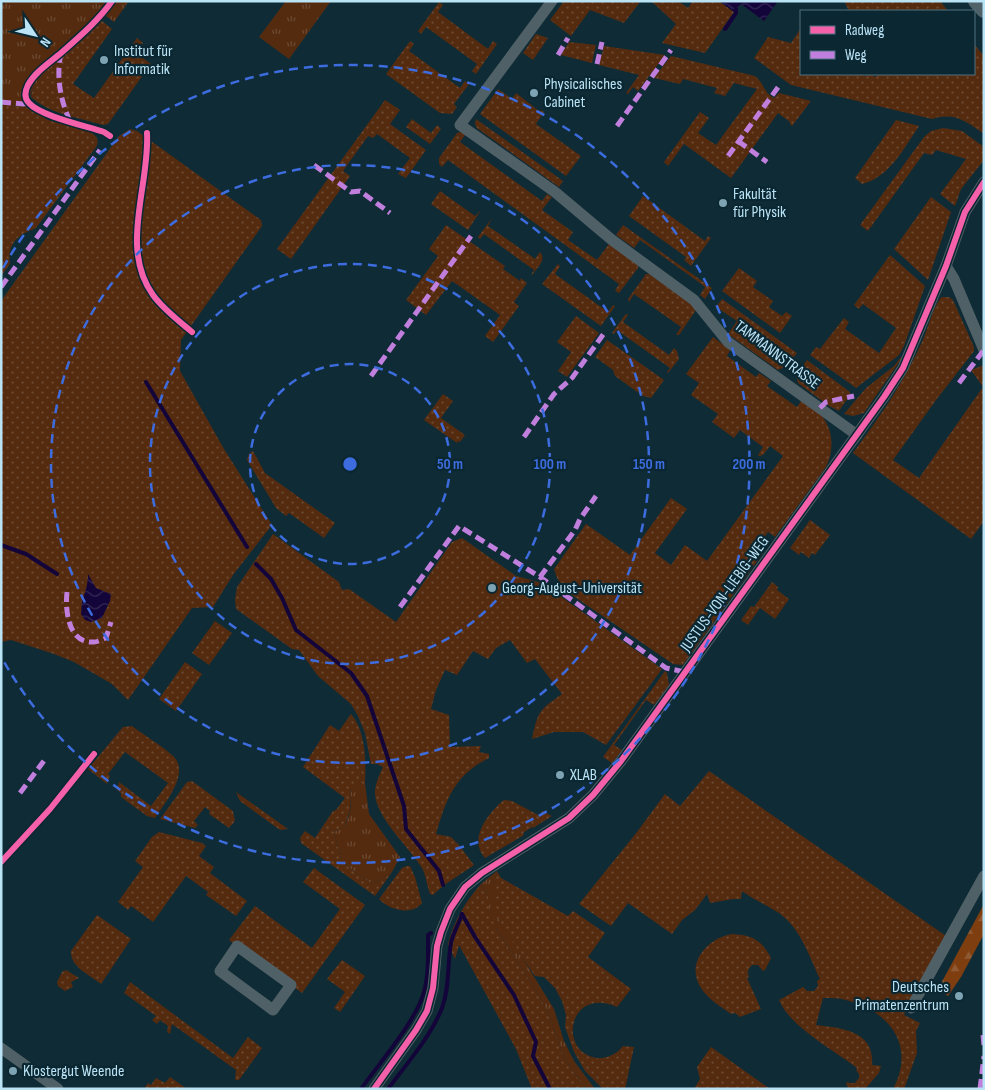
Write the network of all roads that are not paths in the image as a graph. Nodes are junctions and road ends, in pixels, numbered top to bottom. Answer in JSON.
{"nodes":[{"id":1,"x":552,"y":1,"type":"edge"},
{"id":2,"x":976,"y":1,"type":"edge"},
{"id":3,"x":984,"y":10,"type":"edge"},
{"id":4,"x":984,"y":182,"type":"edge"},
{"id":5,"x":946,"y":266,"type":"junction"},
{"id":6,"x":984,"y":350,"type":"edge"},
{"id":7,"x":857,"y":434,"type":"junction"},
{"id":8,"x":984,"y":876,"type":"edge"},
{"id":9,"x":291,"y":985,"type":"joint"},
{"id":10,"x":910,"y":1008,"type":"dead end"},
{"id":11,"x":1,"y":1048,"type":"edge"},
{"id":12,"x":58,"y":1089,"type":"edge"},
{"id":13,"x":374,"y":1089,"type":"edge"}],
"edges":[{"from":1,"to":7,"type":"street","name":"TAMMANNSTRASSE"},
{"from":2,"to":3,"type":"street"},
{"from":4,"to":5,"type":"street","name":"JUSTUS-VON-LIEBIG-WEG"},
{"from":5,"to":6,"type":"street"},
{"from":5,"to":7,"type":"street","name":"JUSTUS-VON-LIEBIG-WEG"},
{"from":7,"to":13,"type":"street","name":"JUSTUS-VON-LIEBIG-WEG"},
{"from":8,"to":10,"type":"street"},
{"from":9,"to":9,"type":"street"},
{"from":11,"to":12,"type":"street"}]}
